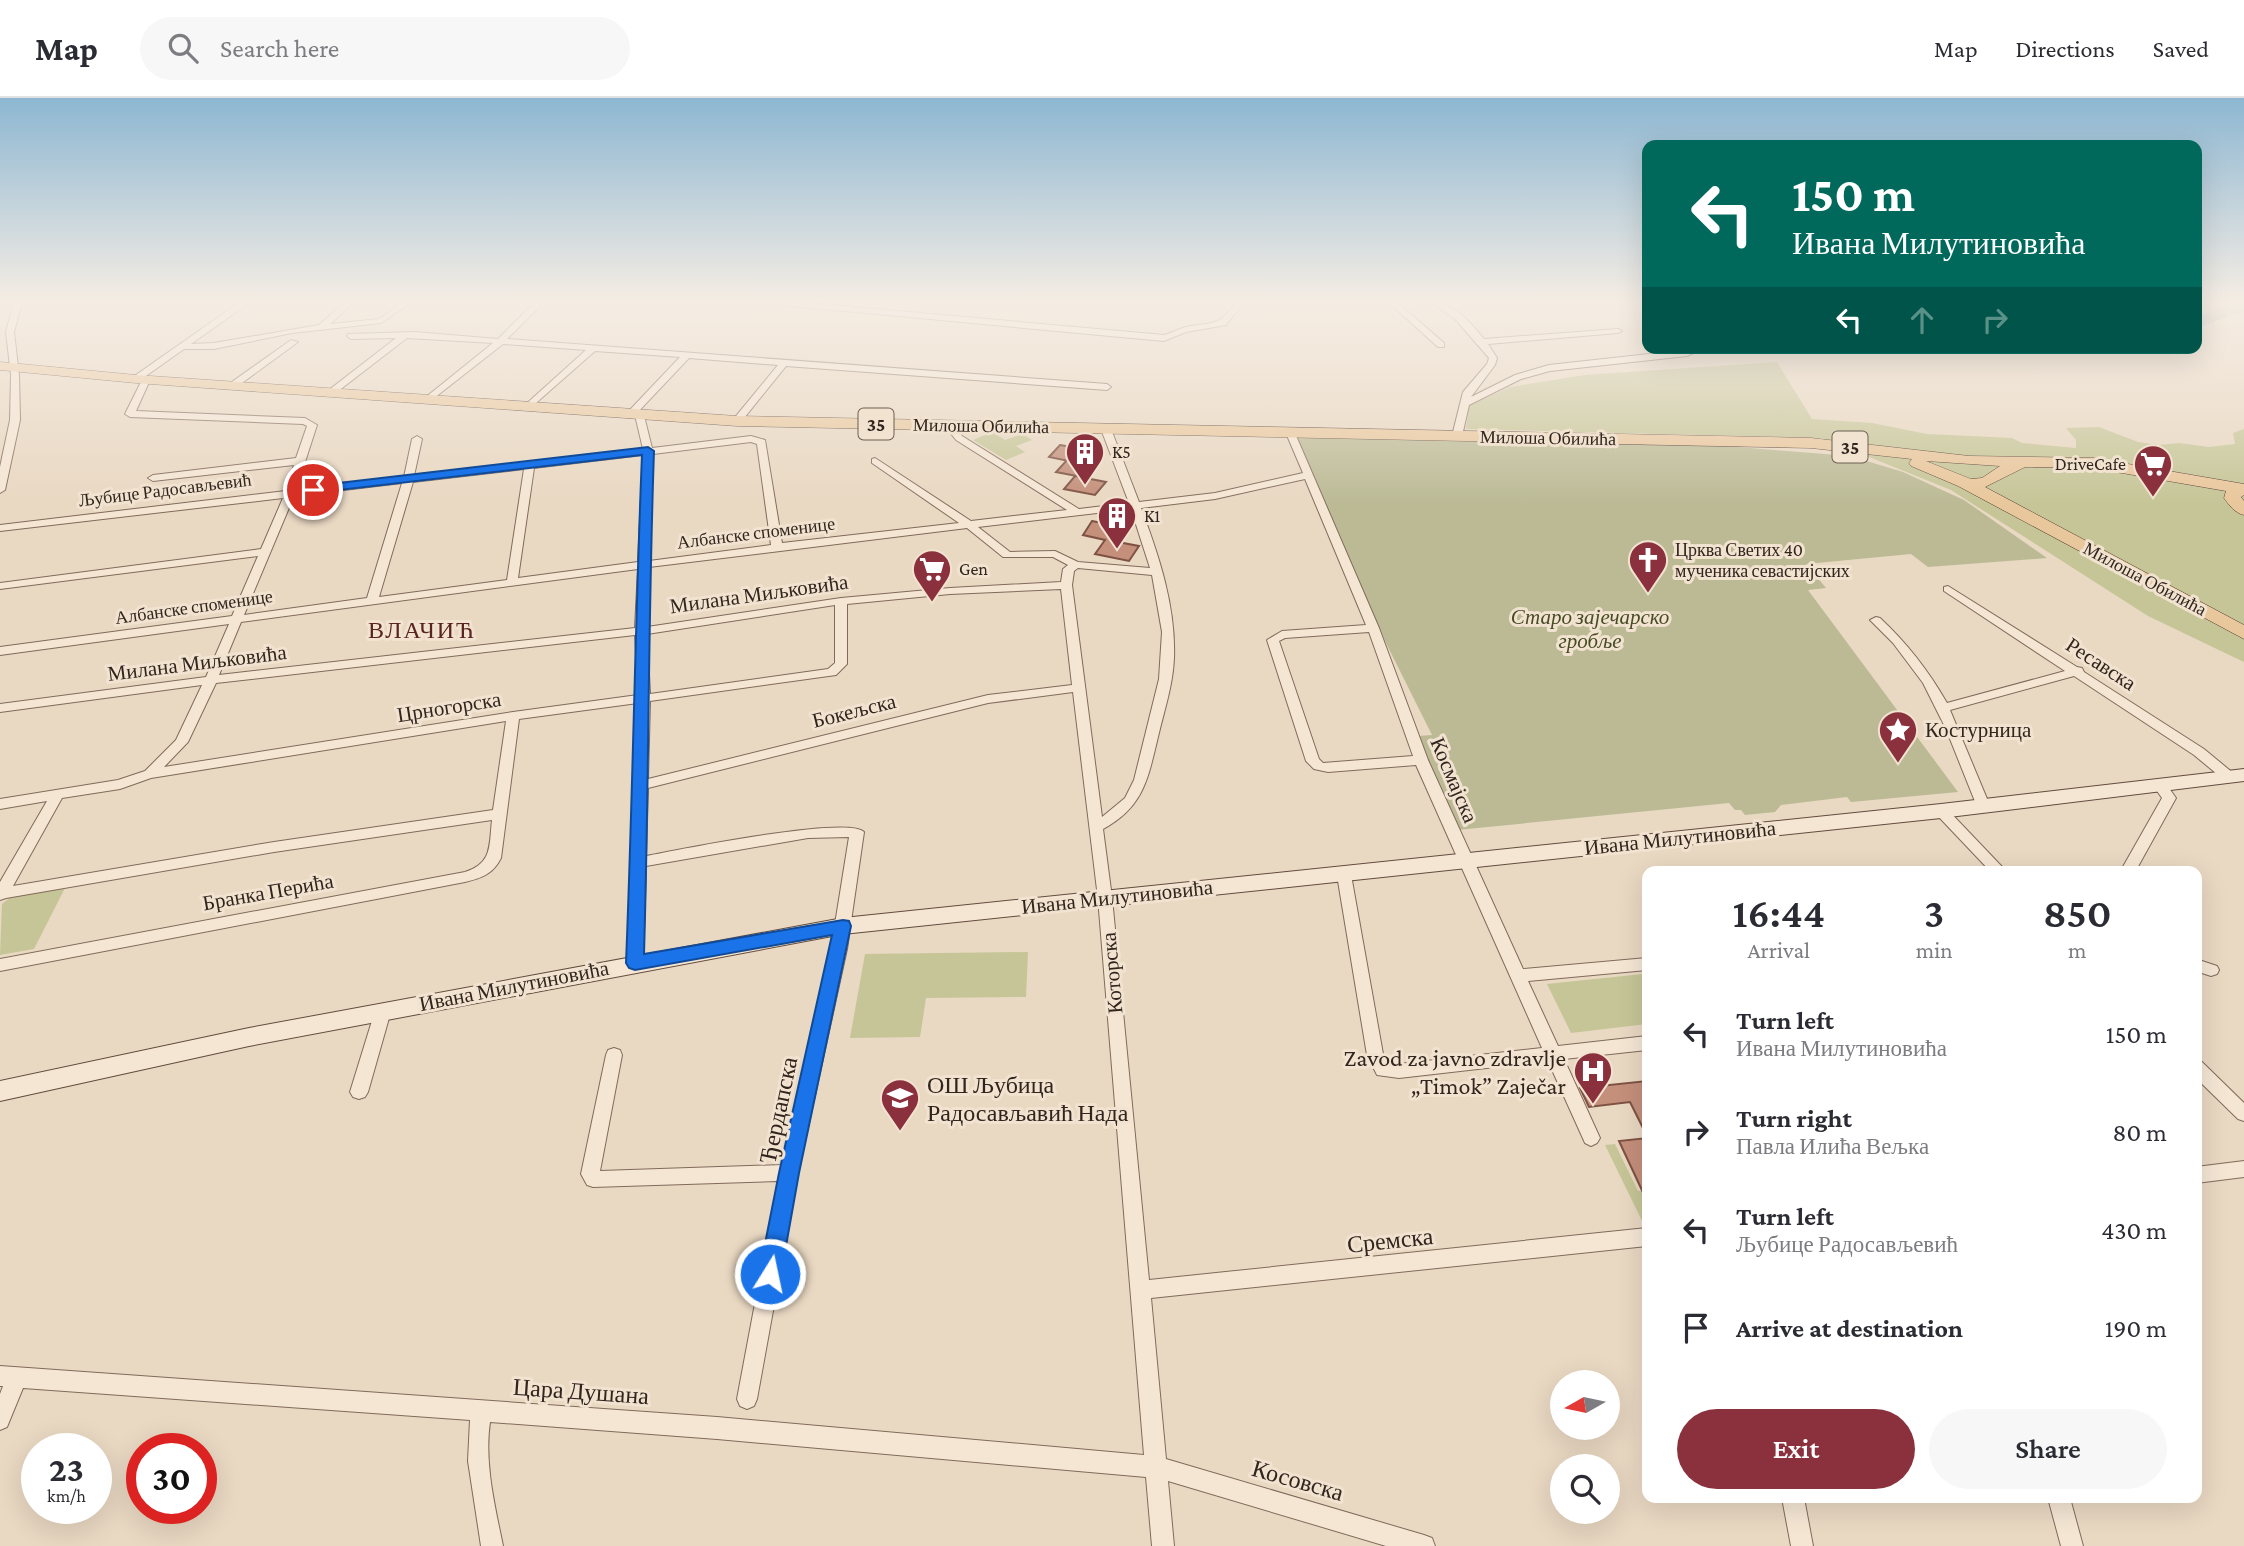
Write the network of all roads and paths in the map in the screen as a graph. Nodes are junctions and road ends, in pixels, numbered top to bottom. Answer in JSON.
{"nodes":[{"id":1,"x":7,"y":370,"type":"edge"},
{"id":2,"x":36,"y":370,"type":"edge"},
{"id":3,"x":154,"y":370,"type":"edge"},
{"id":4,"x":255,"y":370,"type":"edge"},
{"id":5,"x":360,"y":370,"type":"edge"},
{"id":6,"x":466,"y":370,"type":"edge"},
{"id":7,"x":569,"y":370,"type":"edge"},
{"id":8,"x":674,"y":370,"type":"edge"},
{"id":9,"x":779,"y":370,"type":"edge"},
{"id":10,"x":862,"y":370,"type":"edge"},
{"id":11,"x":1486,"y":370,"type":"edge"},
{"id":12,"x":1544,"y":370,"type":"edge"},
{"id":13,"x":141,"y":379,"type":"junction"},
{"id":14,"x":232,"y":386,"type":"junction"},
{"id":15,"x":1107,"y":387,"type":"dead end"},
{"id":16,"x":330,"y":393,"type":"junction"},
{"id":17,"x":429,"y":399,"type":"junction"},
{"id":18,"x":1464,"y":404,"type":"junction"},
{"id":19,"x":528,"y":407,"type":"junction"},
{"id":20,"x":635,"y":415,"type":"junction"},
{"id":21,"x":737,"y":421,"type":"junction"},
{"id":22,"x":950,"y":426,"type":"junction"},
{"id":23,"x":1106,"y":429,"type":"junction"},
{"id":24,"x":1291,"y":433,"type":"junction"},
{"id":25,"x":1457,"y":436,"type":"junction"},
{"id":26,"x":417,"y":439,"type":"dead end"},
{"id":27,"x":1754,"y":441,"type":"joint"},
{"id":28,"x":648,"y":451,"type":"junction"},
{"id":29,"x":300,"y":461,"type":"junction"},
{"id":30,"x":874,"y":461,"type":"dead end"},
{"id":31,"x":1969,"y":461,"type":"junction"},
{"id":32,"x":530,"y":464,"type":"junction"},
{"id":33,"x":1944,"y":466,"type":"junction"},
{"id":34,"x":1307,"y":476,"type":"junction"},
{"id":35,"x":153,"y":478,"type":"dead end"},
{"id":36,"x":409,"y":478,"type":"junction"},
{"id":37,"x":1991,"y":478,"type":"junction"},
{"id":38,"x":1961,"y":481,"type":"junction"},
{"id":39,"x":0,"y":490,"type":"edge"},
{"id":40,"x":290,"y":493,"type":"junction"},
{"id":41,"x":2242,"y":499,"type":"edge"},
{"id":42,"x":1134,"y":505,"type":"junction"},
{"id":43,"x":1075,"y":511,"type":"junction"},
{"id":44,"x":969,"y":524,"type":"junction"},
{"id":45,"x":2046,"y":525,"type":"junction"},
{"id":46,"x":0,"y":528,"type":"edge"},
{"id":47,"x":777,"y":547,"type":"junction"},
{"id":48,"x":264,"y":552,"type":"junction"},
{"id":49,"x":645,"y":565,"type":"junction"},
{"id":50,"x":1076,"y":565,"type":"junction"},
{"id":51,"x":1155,"y":572,"type":"junction"},
{"id":52,"x":512,"y":582,"type":"junction"},
{"id":53,"x":1066,"y":585,"type":"junction"},
{"id":54,"x":0,"y":586,"type":"edge"},
{"id":55,"x":1948,"y":589,"type":"dead end"},
{"id":56,"x":372,"y":600,"type":"junction"},
{"id":57,"x":841,"y":601,"type":"junction"},
{"id":58,"x":238,"y":619,"type":"junction"},
{"id":59,"x":1876,"y":620,"type":"dead end"},
{"id":60,"x":1373,"y":628,"type":"junction"},
{"id":61,"x":641,"y":631,"type":"junction"},
{"id":62,"x":2244,"y":633,"type":"edge"},
{"id":63,"x":0,"y":651,"type":"edge"},
{"id":64,"x":2078,"y":671,"type":"junction"},
{"id":65,"x":211,"y":680,"type":"junction"},
{"id":66,"x":1079,"y":688,"type":"junction"},
{"id":67,"x":643,"y":699,"type":"junction"},
{"id":68,"x":0,"y":708,"type":"edge"},
{"id":69,"x":1944,"y":709,"type":"junction"},
{"id":70,"x":513,"y":716,"type":"junction"},
{"id":71,"x":1421,"y":760,"type":"junction"},
{"id":72,"x":149,"y":774,"type":"junction"},
{"id":73,"x":2236,"y":776,"type":"edge"},
{"id":74,"x":2159,"y":784,"type":"junction"},
{"id":75,"x":642,"y":785,"type":"junction"},
{"id":76,"x":58,"y":794,"type":"junction"},
{"id":77,"x":0,"y":804,"type":"edge"},
{"id":78,"x":1983,"y":806,"type":"junction"},
{"id":79,"x":1941,"y":811,"type":"junction"},
{"id":80,"x":499,"y":814,"type":"junction"},
{"id":81,"x":1095,"y":827,"type":"junction"},
{"id":82,"x":1465,"y":861,"type":"junction"},
{"id":83,"x":639,"y":862,"type":"junction"},
{"id":84,"x":1994,"y":866,"type":"edge"},
{"id":85,"x":2130,"y":866,"type":"edge"},
{"id":86,"x":1344,"y":875,"type":"junction"},
{"id":87,"x":1,"y":894,"type":"edge"},
{"id":88,"x":1105,"y":898,"type":"junction"},
{"id":89,"x":843,"y":926,"type":"junction"},
{"id":90,"x":635,"y":963,"type":"junction"},
{"id":91,"x":1642,"y":964,"type":"edge"},
{"id":92,"x":0,"y":965,"type":"edge"},
{"id":93,"x":1518,"y":976,"type":"junction"},
{"id":94,"x":383,"y":1011,"type":"junction"},
{"id":95,"x":1642,"y":1044,"type":"edge"},
{"id":96,"x":1552,"y":1053,"type":"junction"},
{"id":97,"x":614,"y":1055,"type":"dead end"},
{"id":98,"x":2202,"y":1073,"type":"edge"},
{"id":99,"x":0,"y":1091,"type":"edge"},
{"id":100,"x":359,"y":1093,"type":"dead end"},
{"id":101,"x":2244,"y":1114,"type":"edge"},
{"id":102,"x":1591,"y":1138,"type":"dead end"},
{"id":103,"x":2244,"y":1169,"type":"edge"},
{"id":104,"x":789,"y":1173,"type":"junction"},
{"id":105,"x":2202,"y":1174,"type":"edge"},
{"id":106,"x":1642,"y":1238,"type":"edge"},
{"id":107,"x":1139,"y":1290,"type":"junction"},
{"id":108,"x":9,"y":1377,"type":"edge"},
{"id":109,"x":747,"y":1399,"type":"dead end"},
{"id":110,"x":482,"y":1410,"type":"junction"},
{"id":111,"x":0,"y":1420,"type":"edge"},
{"id":112,"x":1157,"y":1466,"type":"junction"},
{"id":113,"x":1794,"y":1503,"type":"edge"},
{"id":114,"x":2060,"y":1503,"type":"edge"},
{"id":115,"x":492,"y":1546,"type":"edge"},
{"id":116,"x":1163,"y":1546,"type":"edge"},
{"id":117,"x":1424,"y":1546,"type":"edge"},
{"id":118,"x":1802,"y":1546,"type":"edge"},
{"id":119,"x":2072,"y":1546,"type":"edge"}],
"edges":[{"from":1,"to":39,"type":"street"},
{"from":2,"to":13,"type":"main road","name":"Милоша Обилића","number":"35"},
{"from":3,"to":13,"type":"street"},
{"from":4,"to":14,"type":"street"},
{"from":5,"to":16,"type":"street"},
{"from":6,"to":17,"type":"street"},
{"from":7,"to":19,"type":"street"},
{"from":8,"to":20,"type":"street"},
{"from":9,"to":21,"type":"street"},
{"from":10,"to":15,"type":"street"},
{"from":11,"to":18,"type":"street"},
{"from":12,"to":18,"type":"street"},
{"from":13,"to":14,"type":"main road","name":"Милоша Обилића","number":"35"},
{"from":13,"to":29,"type":"street"},
{"from":14,"to":16,"type":"main road","name":"Милоша Обилића","number":"35"},
{"from":16,"to":17,"type":"main road","name":"Милоша Обилића","number":"35"},
{"from":17,"to":19,"type":"main road","name":"Милоша Обилића","number":"35"},
{"from":18,"to":25,"type":"street"},
{"from":19,"to":20,"type":"main road","name":"Милоша Обилића","number":"35"},
{"from":20,"to":21,"type":"main road","name":"Милоша Обилића","number":"35"},
{"from":20,"to":28,"type":"street"},
{"from":21,"to":22,"type":"main road","name":"Милоша Обилића","number":"35"},
{"from":22,"to":23,"type":"main road","name":"Милоша Обилића","number":"35"},
{"from":22,"to":43,"type":"street"},
{"from":23,"to":24,"type":"main road","name":"Милоша Обилића","number":"35"},
{"from":23,"to":42,"type":"street"},
{"from":24,"to":25,"type":"main road","name":"Милоша Обилића","number":"35"},
{"from":24,"to":34,"type":"street","name":"Космајска"},
{"from":25,"to":27,"type":"main road","name":"Милоша Обилића","number":"35"},
{"from":26,"to":36,"type":"street"},
{"from":27,"to":33,"type":"main road","name":"Милоша Обилића","number":"35"},
{"from":28,"to":32,"type":"street","name":"Љубице Радосављевић"},
{"from":28,"to":47,"type":"street","name":"Љубице Радосављевић"},
{"from":28,"to":49,"type":"street"},
{"from":29,"to":35,"type":"street"},
{"from":29,"to":40,"type":"street"},
{"from":30,"to":44,"type":"street"},
{"from":31,"to":33,"type":"main road","number":"35"},
{"from":31,"to":37,"type":"main road","number":"35"},
{"from":31,"to":41,"type":"main road"},
{"from":32,"to":36,"type":"street","name":"Љубице Радосављевић"},
{"from":32,"to":52,"type":"street"},
{"from":33,"to":38,"type":"main road","number":"35"},
{"from":34,"to":42,"type":"street","name":"Албанске споменице"},
{"from":34,"to":60,"type":"street","name":"Космајска"},
{"from":36,"to":40,"type":"street","name":"Љубице Радосављевић"},
{"from":36,"to":56,"type":"street"},
{"from":37,"to":38,"type":"main road","number":"35"},
{"from":37,"to":41,"type":"main road"},
{"from":37,"to":45,"type":"main road","name":"Милоша Обилића","number":"35"},
{"from":38,"to":45,"type":"main road","name":"Милоша Обилића","number":"35"},
{"from":40,"to":46,"type":"street","name":"Љубице Радосављевић"},
{"from":40,"to":48,"type":"street"},
{"from":42,"to":43,"type":"street","name":"Албанске споменице"},
{"from":42,"to":51,"type":"street"},
{"from":43,"to":44,"type":"street","name":"Албанске споменице"},
{"from":44,"to":47,"type":"street","name":"Албанске споменице"},
{"from":44,"to":50,"type":"street"},
{"from":45,"to":62,"type":"main road","name":"Милоша Обилића","number":"35"},
{"from":47,"to":49,"type":"street","name":"Албанске споменице"},
{"from":48,"to":54,"type":"street"},
{"from":48,"to":58,"type":"street"},
{"from":49,"to":52,"type":"street","name":"Албанске споменице"},
{"from":49,"to":61,"type":"street"},
{"from":50,"to":51,"type":"street"},
{"from":50,"to":53,"type":"street"},
{"from":51,"to":81,"type":"street"},
{"from":52,"to":56,"type":"street","name":"Албанске споменице"},
{"from":53,"to":57,"type":"street","name":"Милана Миљковића"},
{"from":53,"to":66,"type":"street","name":"Которска"},
{"from":55,"to":64,"type":"street","name":"Ресавска"},
{"from":56,"to":58,"type":"street","name":"Албанске споменице"},
{"from":57,"to":61,"type":"street","name":"Милана Миљковића"},
{"from":57,"to":67,"type":"street","name":"Црногорска"},
{"from":58,"to":63,"type":"street","name":"Албанске споменице"},
{"from":58,"to":65,"type":"street"},
{"from":59,"to":69,"type":"street"},
{"from":60,"to":71,"type":"street","name":"Космајска"},
{"from":60,"to":71,"type":"street"},
{"from":61,"to":65,"type":"street","name":"Милана Миљковића"},
{"from":61,"to":67,"type":"street"},
{"from":64,"to":69,"type":"street"},
{"from":64,"to":73,"type":"street","name":"Ресавска"},
{"from":65,"to":68,"type":"street","name":"Милана Миљковића"},
{"from":65,"to":72,"type":"street"},
{"from":66,"to":75,"type":"street","name":"Бокељска"},
{"from":66,"to":81,"type":"street","name":"Которска"},
{"from":67,"to":70,"type":"street","name":"Црногорска"},
{"from":67,"to":75,"type":"street"},
{"from":69,"to":78,"type":"street"},
{"from":70,"to":72,"type":"street","name":"Црногорска"},
{"from":70,"to":80,"type":"street","name":"Бранка Перића"},
{"from":71,"to":82,"type":"street","name":"Космајска"},
{"from":72,"to":76,"type":"street","name":"Црногорска"},
{"from":73,"to":74,"type":"street","name":"Ивана Милутиновића"},
{"from":74,"to":78,"type":"street","name":"Ивана Милутиновића"},
{"from":74,"to":85,"type":"street"},
{"from":75,"to":83,"type":"street"},
{"from":76,"to":77,"type":"street","name":"Црногорска"},
{"from":76,"to":87,"type":"street","name":"Бранка Перића"},
{"from":78,"to":79,"type":"street","name":"Ивана Милутиновића"},
{"from":79,"to":82,"type":"street","name":"Ивана Милутиновића"},
{"from":79,"to":84,"type":"street"},
{"from":80,"to":87,"type":"street","name":"Бранка Перића"},
{"from":80,"to":92,"type":"street","name":"Бранка Перића"},
{"from":81,"to":88,"type":"street","name":"Которска"},
{"from":82,"to":86,"type":"street","name":"Ивана Милутиновића"},
{"from":82,"to":93,"type":"street","name":"Космајска"},
{"from":83,"to":89,"type":"street","name":"Ђердапска"},
{"from":83,"to":90,"type":"street"},
{"from":86,"to":88,"type":"street","name":"Ивана Милутиновића"},
{"from":86,"to":96,"type":"street"},
{"from":88,"to":89,"type":"street","name":"Ивана Милутиновића"},
{"from":88,"to":107,"type":"street","name":"Которска"},
{"from":89,"to":90,"type":"street","name":"Ивана Милутиновића"},
{"from":89,"to":104,"type":"street","name":"Ђердапска"},
{"from":90,"to":94,"type":"street","name":"Ивана Милутиновића"},
{"from":91,"to":93,"type":"street"},
{"from":93,"to":96,"type":"street","name":"Космајска"},
{"from":94,"to":99,"type":"street","name":"Ивана Милутиновића"},
{"from":94,"to":100,"type":"street"},
{"from":95,"to":96,"type":"street"},
{"from":96,"to":102,"type":"street","name":"Космајска"},
{"from":97,"to":104,"type":"street"},
{"from":98,"to":101,"type":"street"},
{"from":103,"to":105,"type":"street"},
{"from":104,"to":109,"type":"street","name":"Ђердапска"},
{"from":106,"to":107,"type":"street","name":"Сремска"},
{"from":107,"to":112,"type":"street","name":"Которска"},
{"from":108,"to":110,"type":"street","name":"Цара Душана"},
{"from":108,"to":111,"type":"street"},
{"from":110,"to":112,"type":"street","name":"Цара Душана"},
{"from":110,"to":115,"type":"street"},
{"from":112,"to":116,"type":"street","name":"Которска"},
{"from":112,"to":117,"type":"street","name":"Косовска"},
{"from":113,"to":118,"type":"street"},
{"from":114,"to":119,"type":"street"}]}
